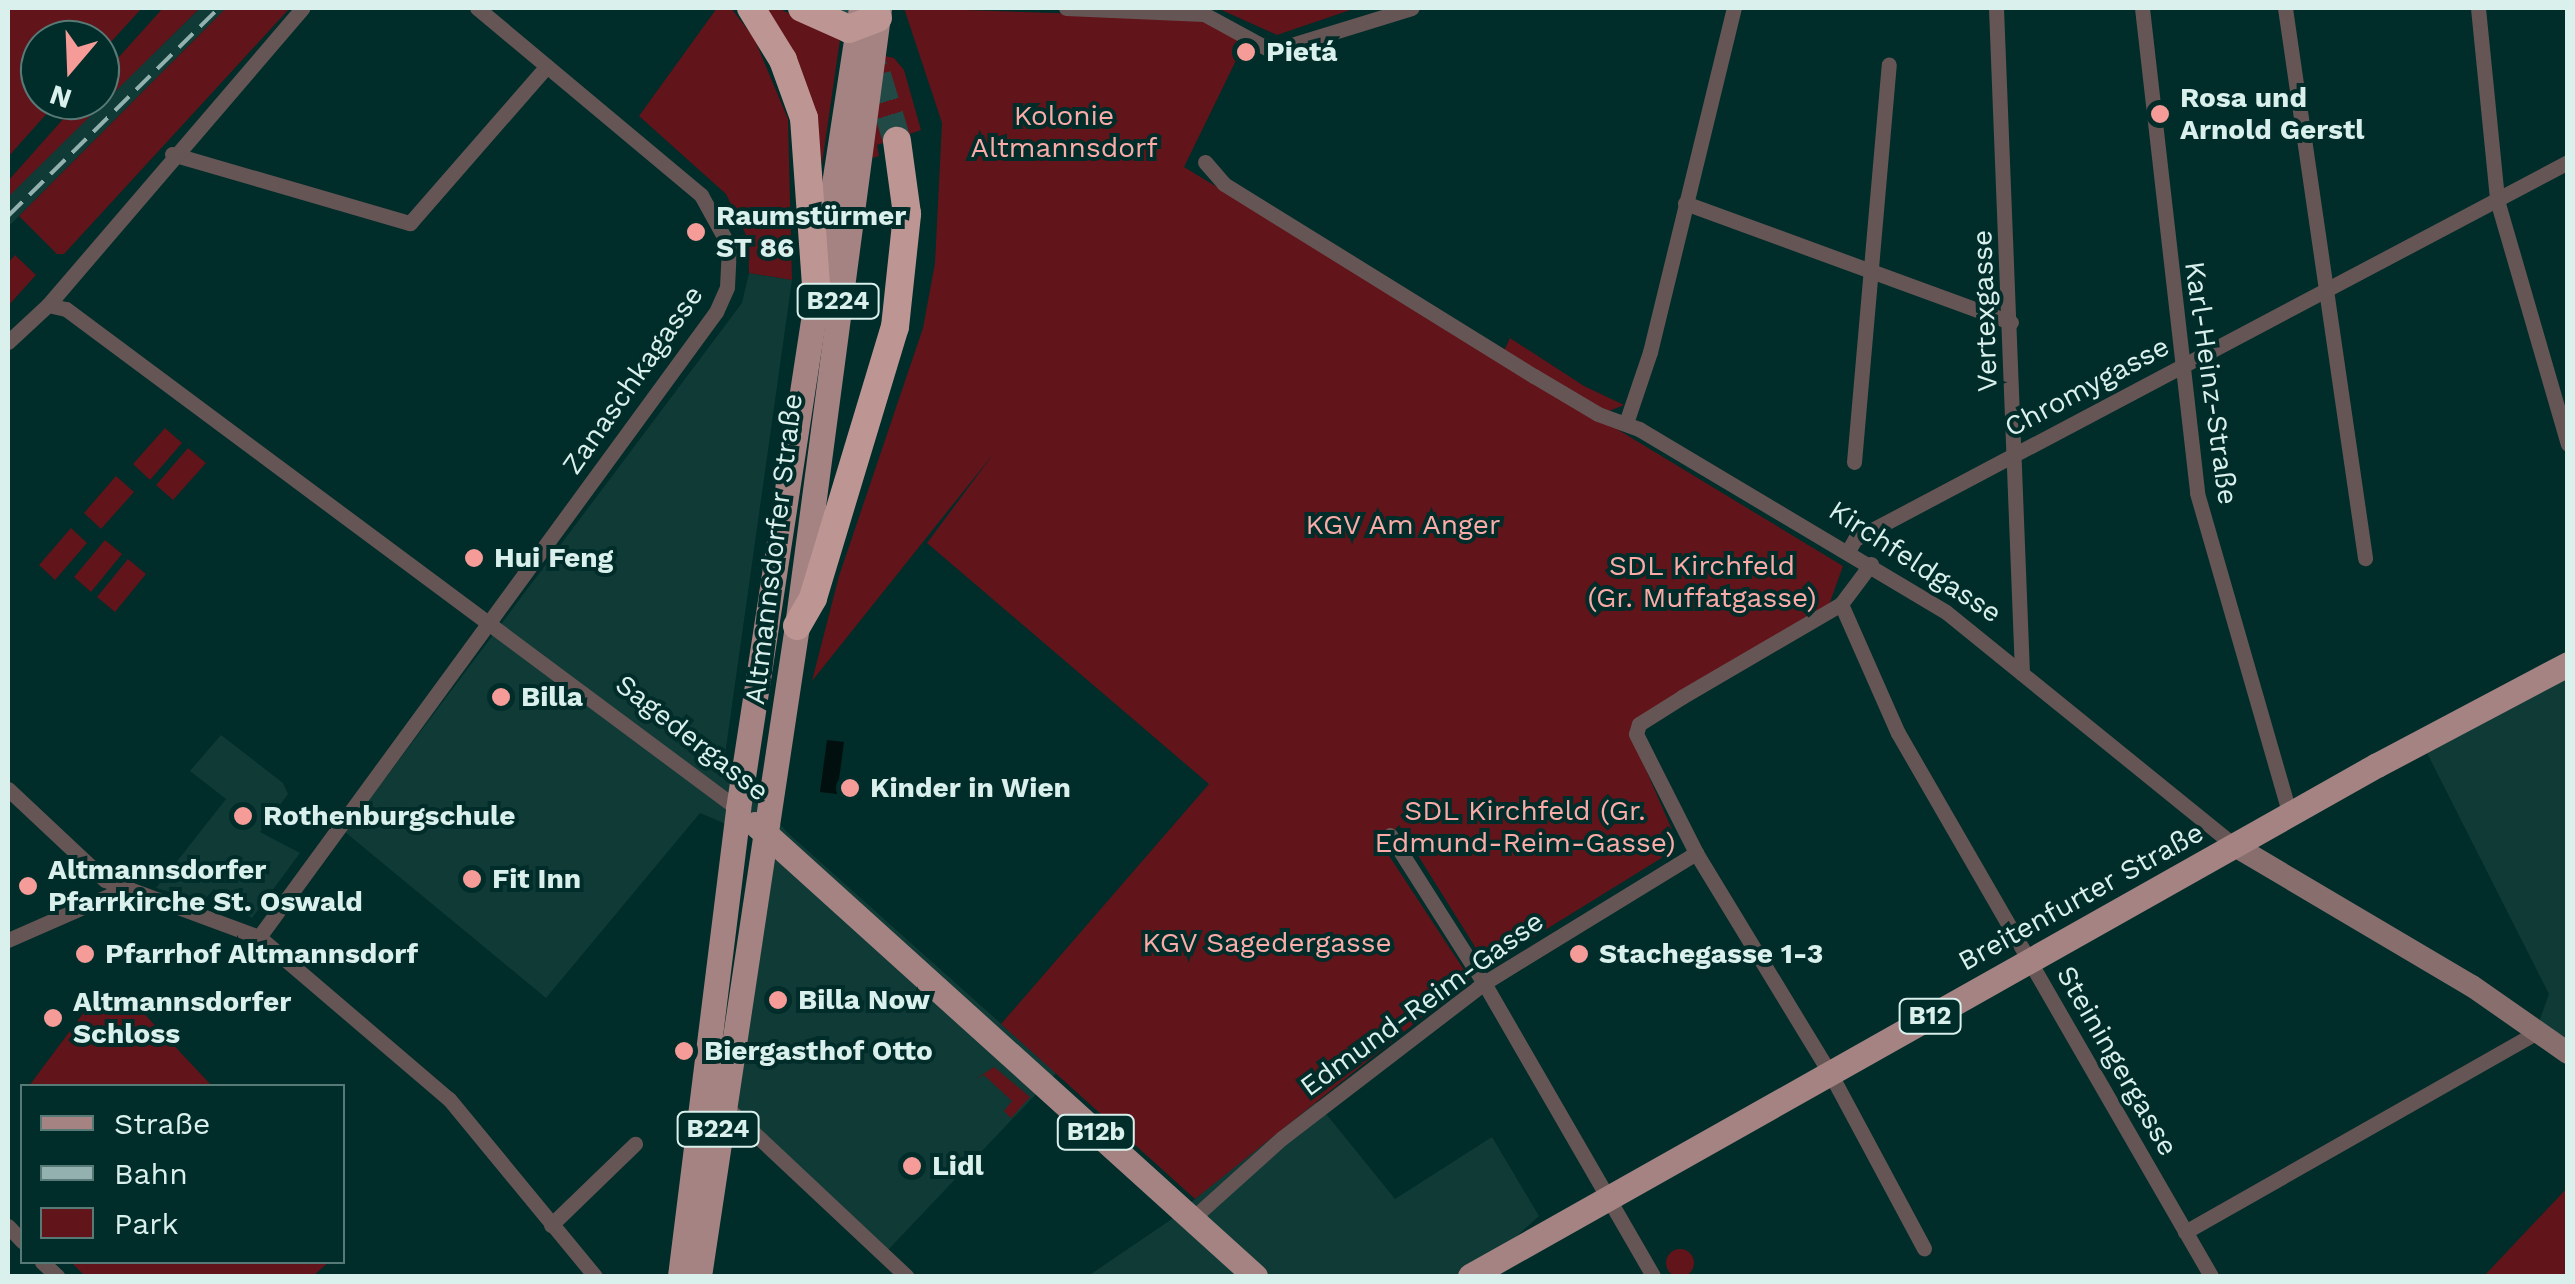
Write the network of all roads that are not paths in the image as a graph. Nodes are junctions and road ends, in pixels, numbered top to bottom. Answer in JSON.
{"nodes":[{"id":1,"x":302,"y":8,"type":"edge"},
{"id":2,"x":477,"y":8,"type":"edge"},
{"id":3,"x":751,"y":8,"type":"edge"},
{"id":4,"x":802,"y":8,"type":"edge"},
{"id":5,"x":1066,"y":8,"type":"edge"},
{"id":6,"x":1412,"y":8,"type":"edge"},
{"id":7,"x":1734,"y":8,"type":"edge"},
{"id":8,"x":1996,"y":8,"type":"edge"},
{"id":9,"x":2142,"y":8,"type":"edge"},
{"id":10,"x":2285,"y":8,"type":"edge"},
{"id":11,"x":2478,"y":8,"type":"edge"},
{"id":12,"x":862,"y":17,"type":"edge"},
{"id":13,"x":1889,"y":65,"type":"dead end"},
{"id":14,"x":547,"y":66,"type":"junction"},
{"id":15,"x":898,"y":141,"type":"tunnel mouth"},
{"id":16,"x":172,"y":154,"type":"junction"},
{"id":17,"x":1205,"y":162,"type":"dead end"},
{"id":18,"x":2568,"y":162,"type":"edge"},
{"id":19,"x":2497,"y":200,"type":"junction"},
{"id":20,"x":1686,"y":202,"type":"junction"},
{"id":21,"x":1874,"y":272,"type":"junction"},
{"id":22,"x":2323,"y":292,"type":"junction"},
{"id":23,"x":818,"y":299,"type":"junction"},
{"id":24,"x":48,"y":306,"type":"junction"},
{"id":25,"x":2012,"y":322,"type":"junction"},
{"id":26,"x":8,"y":342,"type":"edge"},
{"id":27,"x":2181,"y":366,"type":"junction"},
{"id":28,"x":1626,"y":423,"type":"junction"},
{"id":29,"x":2568,"y":444,"type":"edge"},
{"id":30,"x":2015,"y":453,"type":"junction"},
{"id":31,"x":1854,"y":462,"type":"dead end"},
{"id":32,"x":1848,"y":551,"type":"junction"},
{"id":33,"x":2366,"y":558,"type":"dead end"},
{"id":34,"x":1871,"y":564,"type":"junction"},
{"id":35,"x":1841,"y":604,"type":"junction"},
{"id":36,"x":490,"y":625,"type":"junction"},
{"id":37,"x":796,"y":626,"type":"junction"},
{"id":38,"x":2568,"y":664,"type":"edge"},
{"id":39,"x":2022,"y":673,"type":"junction"},
{"id":40,"x":9,"y":796,"type":"edge"},
{"id":41,"x":738,"y":809,"type":"junction"},
{"id":42,"x":2290,"y":815,"type":"junction"},
{"id":43,"x":764,"y":832,"type":"junction"},
{"id":44,"x":1390,"y":835,"type":"dead end"},
{"id":45,"x":2235,"y":846,"type":"junction"},
{"id":46,"x":1696,"y":853,"type":"junction"},
{"id":47,"x":122,"y":890,"type":"junction"},
{"id":48,"x":259,"y":937,"type":"junction"},
{"id":49,"x":8,"y":940,"type":"edge"},
{"id":50,"x":2031,"y":960,"type":"junction"},
{"id":51,"x":1484,"y":983,"type":"junction"},
{"id":52,"x":2537,"y":1032,"type":"junction"},
{"id":53,"x":2568,"y":1053,"type":"edge"},
{"id":54,"x":1830,"y":1072,"type":"junction"},
{"id":55,"x":722,"y":1103,"type":"junction"},
{"id":56,"x":635,"y":1144,"type":"dead end"},
{"id":57,"x":1608,"y":1198,"type":"junction"},
{"id":58,"x":1192,"y":1218,"type":"junction"},
{"id":59,"x":551,"y":1225,"type":"junction"},
{"id":60,"x":2185,"y":1232,"type":"junction"},
{"id":61,"x":685,"y":1245,"type":"junction"},
{"id":62,"x":1924,"y":1248,"type":"dead end"},
{"id":63,"x":595,"y":1276,"type":"edge"},
{"id":64,"x":671,"y":1276,"type":"edge"},
{"id":65,"x":680,"y":1276,"type":"edge"},
{"id":66,"x":698,"y":1276,"type":"edge"},
{"id":67,"x":906,"y":1276,"type":"edge"},
{"id":68,"x":1255,"y":1276,"type":"edge"},
{"id":69,"x":1470,"y":1276,"type":"edge"},
{"id":70,"x":1653,"y":1276,"type":"edge"},
{"id":71,"x":2211,"y":1276,"type":"edge"}],
"edges":[{"from":1,"to":16,"type":"street"},
{"from":2,"to":14,"type":"street","name":"Zanaschkagasse"},
{"from":3,"to":23,"type":"highway"},
{"from":4,"to":12,"type":"highway"},
{"from":5,"to":6,"type":"street"},
{"from":7,"to":20,"type":"street"},
{"from":8,"to":25,"type":"street","name":"Vertexgasse"},
{"from":9,"to":27,"type":"street","name":"Karl-Heinz-Straße"},
{"from":10,"to":22,"type":"street"},
{"from":11,"to":19,"type":"street"},
{"from":12,"to":23,"type":"main road","name":"Altmannsdorfer Straße","number":"B224"},
{"from":12,"to":37,"type":"main road","name":"Altmannsdorfer Straße","number":"B224"},
{"from":13,"to":21,"type":"street"},
{"from":14,"to":16,"type":"street"},
{"from":14,"to":36,"type":"street","name":"Zanaschkagasse"},
{"from":15,"to":37,"type":"highway"},
{"from":16,"to":24,"type":"street"},
{"from":17,"to":28,"type":"street","name":"Kirchfeldgasse"},
{"from":18,"to":19,"type":"street","name":"Chromygasse"},
{"from":19,"to":22,"type":"street","name":"Chromygasse"},
{"from":19,"to":29,"type":"street"},
{"from":20,"to":21,"type":"street"},
{"from":20,"to":28,"type":"street"},
{"from":21,"to":25,"type":"street"},
{"from":21,"to":31,"type":"street"},
{"from":22,"to":27,"type":"street","name":"Chromygasse"},
{"from":22,"to":33,"type":"street"},
{"from":23,"to":41,"type":"main road","name":"Altmannsdorfer Straße","number":"B224"},
{"from":24,"to":26,"type":"street"},
{"from":24,"to":36,"type":"street","name":"Sagedergasse"},
{"from":25,"to":30,"type":"street","name":"Vertexgasse"},
{"from":27,"to":30,"type":"street","name":"Chromygasse"},
{"from":27,"to":42,"type":"street","name":"Karl-Heinz-Straße"},
{"from":28,"to":32,"type":"street","name":"Kirchfeldgasse"},
{"from":30,"to":32,"type":"street","name":"Chromygasse"},
{"from":30,"to":39,"type":"street","name":"Vertexgasse"},
{"from":32,"to":34,"type":"street","name":"Kirchfeldgasse"},
{"from":34,"to":35,"type":"street"},
{"from":34,"to":39,"type":"street","name":"Kirchfeldgasse"},
{"from":35,"to":46,"type":"street"},
{"from":35,"to":50,"type":"street","name":"Steiningergasse"},
{"from":36,"to":41,"type":"street","name":"Sagedergasse"},
{"from":36,"to":48,"type":"street","name":"Zanaschkagasse"},
{"from":37,"to":43,"type":"main road","name":"Altmannsdorfer Straße","number":"B224"},
{"from":38,"to":42,"type":"main road","name":"Breitenfurter Straße","number":"B12"},
{"from":39,"to":45,"type":"street","name":"Kirchfeldgasse"},
{"from":40,"to":47,"type":"street"},
{"from":41,"to":43,"type":"main road","name":"Sagedergasse","number":"B12b"},
{"from":41,"to":61,"type":"main road","name":"Altmannsdorfer Straße","number":"B224"},
{"from":42,"to":45,"type":"main road","name":"Breitenfurter Straße","number":"B12"},
{"from":43,"to":55,"type":"main road","name":"Altmannsdorfer Straße","number":"B224"},
{"from":43,"to":58,"type":"main road","name":"Sagedergasse","number":"B12b"},
{"from":44,"to":51,"type":"street"},
{"from":45,"to":50,"type":"main road","name":"Breitenfurter Straße","number":"B12"},
{"from":45,"to":52,"type":"street","name":"Kirchfeldgasse"},
{"from":46,"to":51,"type":"street","name":"Edmund-Reim-Gasse"},
{"from":46,"to":54,"type":"street"},
{"from":47,"to":48,"type":"street"},
{"from":47,"to":49,"type":"street"},
{"from":48,"to":59,"type":"street"},
{"from":50,"to":54,"type":"main road","name":"Breitenfurter Straße","number":"B12"},
{"from":50,"to":60,"type":"street","name":"Steiningergasse"},
{"from":51,"to":57,"type":"street"},
{"from":51,"to":58,"type":"street","name":"Edmund-Reim-Gasse"},
{"from":52,"to":53,"type":"street","name":"Kirchfeldgasse"},
{"from":52,"to":60,"type":"street"},
{"from":54,"to":57,"type":"main road","name":"Breitenfurter Straße","number":"B12"},
{"from":54,"to":62,"type":"street"},
{"from":55,"to":66,"type":"main road","name":"Altmannsdorfer Straße","number":"B224"},
{"from":55,"to":67,"type":"street"},
{"from":56,"to":59,"type":"street"},
{"from":57,"to":69,"type":"main road","name":"Breitenfurter Straße","number":"B12"},
{"from":57,"to":70,"type":"street"},
{"from":58,"to":68,"type":"main road","name":"Sagedergasse","number":"B12b"},
{"from":59,"to":63,"type":"street"},
{"from":60,"to":71,"type":"street","name":"Steiningergasse"},
{"from":61,"to":64,"type":"street","name":"Altmannsdorfer Straße"},
{"from":61,"to":65,"type":"main road","name":"Altmannsdorfer Straße","number":"B224"}]}
